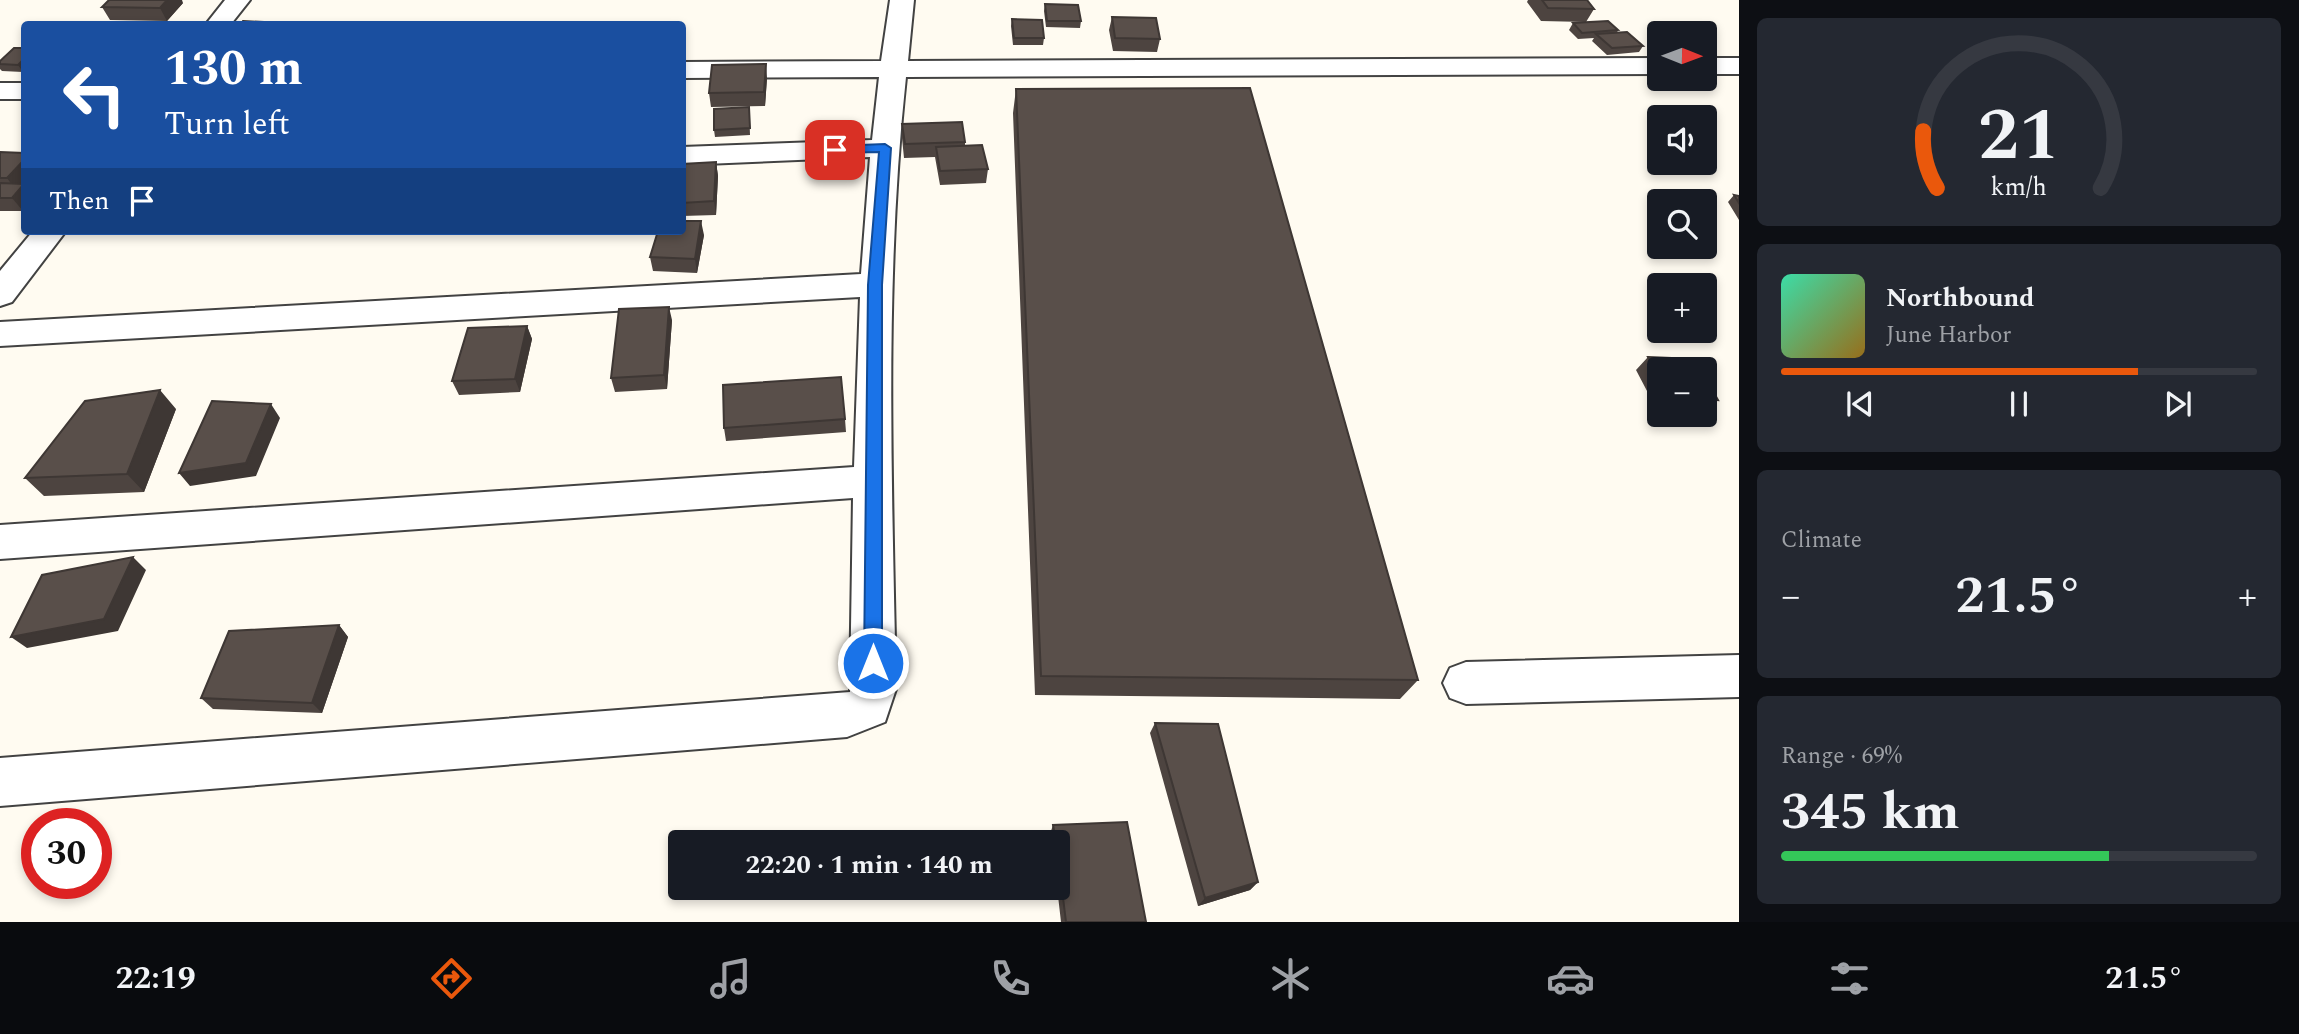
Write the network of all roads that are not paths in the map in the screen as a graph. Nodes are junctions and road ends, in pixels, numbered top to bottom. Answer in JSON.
{"nodes":[{"id":1,"x":238,"y":0,"type":"edge"},
{"id":2,"x":902,"y":0,"type":"edge"},
{"id":3,"x":220,"y":21,"type":"edge"},
{"id":4,"x":1647,"y":66,"type":"edge"},
{"id":5,"x":1717,"y":66,"type":"edge"},
{"id":6,"x":1739,"y":66,"type":"edge"},
{"id":7,"x":892,"y":68,"type":"junction"},
{"id":8,"x":686,"y":69,"type":"edge"},
{"id":9,"x":0,"y":91,"type":"edge"},
{"id":10,"x":21,"y":92,"type":"edge"},
{"id":11,"x":885,"y":148,"type":"junction"},
{"id":12,"x":686,"y":156,"type":"edge"},
{"id":13,"x":47,"y":235,"type":"edge"},
{"id":14,"x":875,"y":285,"type":"junction"},
{"id":15,"x":0,"y":294,"type":"edge"},
{"id":16,"x":0,"y":334,"type":"edge"},
{"id":17,"x":873,"y":481,"type":"junction"},
{"id":18,"x":0,"y":542,"type":"edge"},
{"id":19,"x":1739,"y":676,"type":"edge"},
{"id":20,"x":1466,"y":683,"type":"dead end"},
{"id":21,"x":0,"y":782,"type":"edge"}],
"edges":[{"from":1,"to":3,"type":"street"},
{"from":2,"to":7,"type":"street"},
{"from":4,"to":7,"type":"street"},
{"from":5,"to":6,"type":"street"},
{"from":7,"to":8,"type":"street"},
{"from":7,"to":11,"type":"street"},
{"from":9,"to":10,"type":"street"},
{"from":11,"to":12,"type":"street"},
{"from":11,"to":14,"type":"street"},
{"from":13,"to":15,"type":"street"},
{"from":14,"to":16,"type":"street"},
{"from":14,"to":17,"type":"street"},
{"from":17,"to":18,"type":"street"},
{"from":17,"to":21,"type":"street"},
{"from":19,"to":20,"type":"street"}]}
